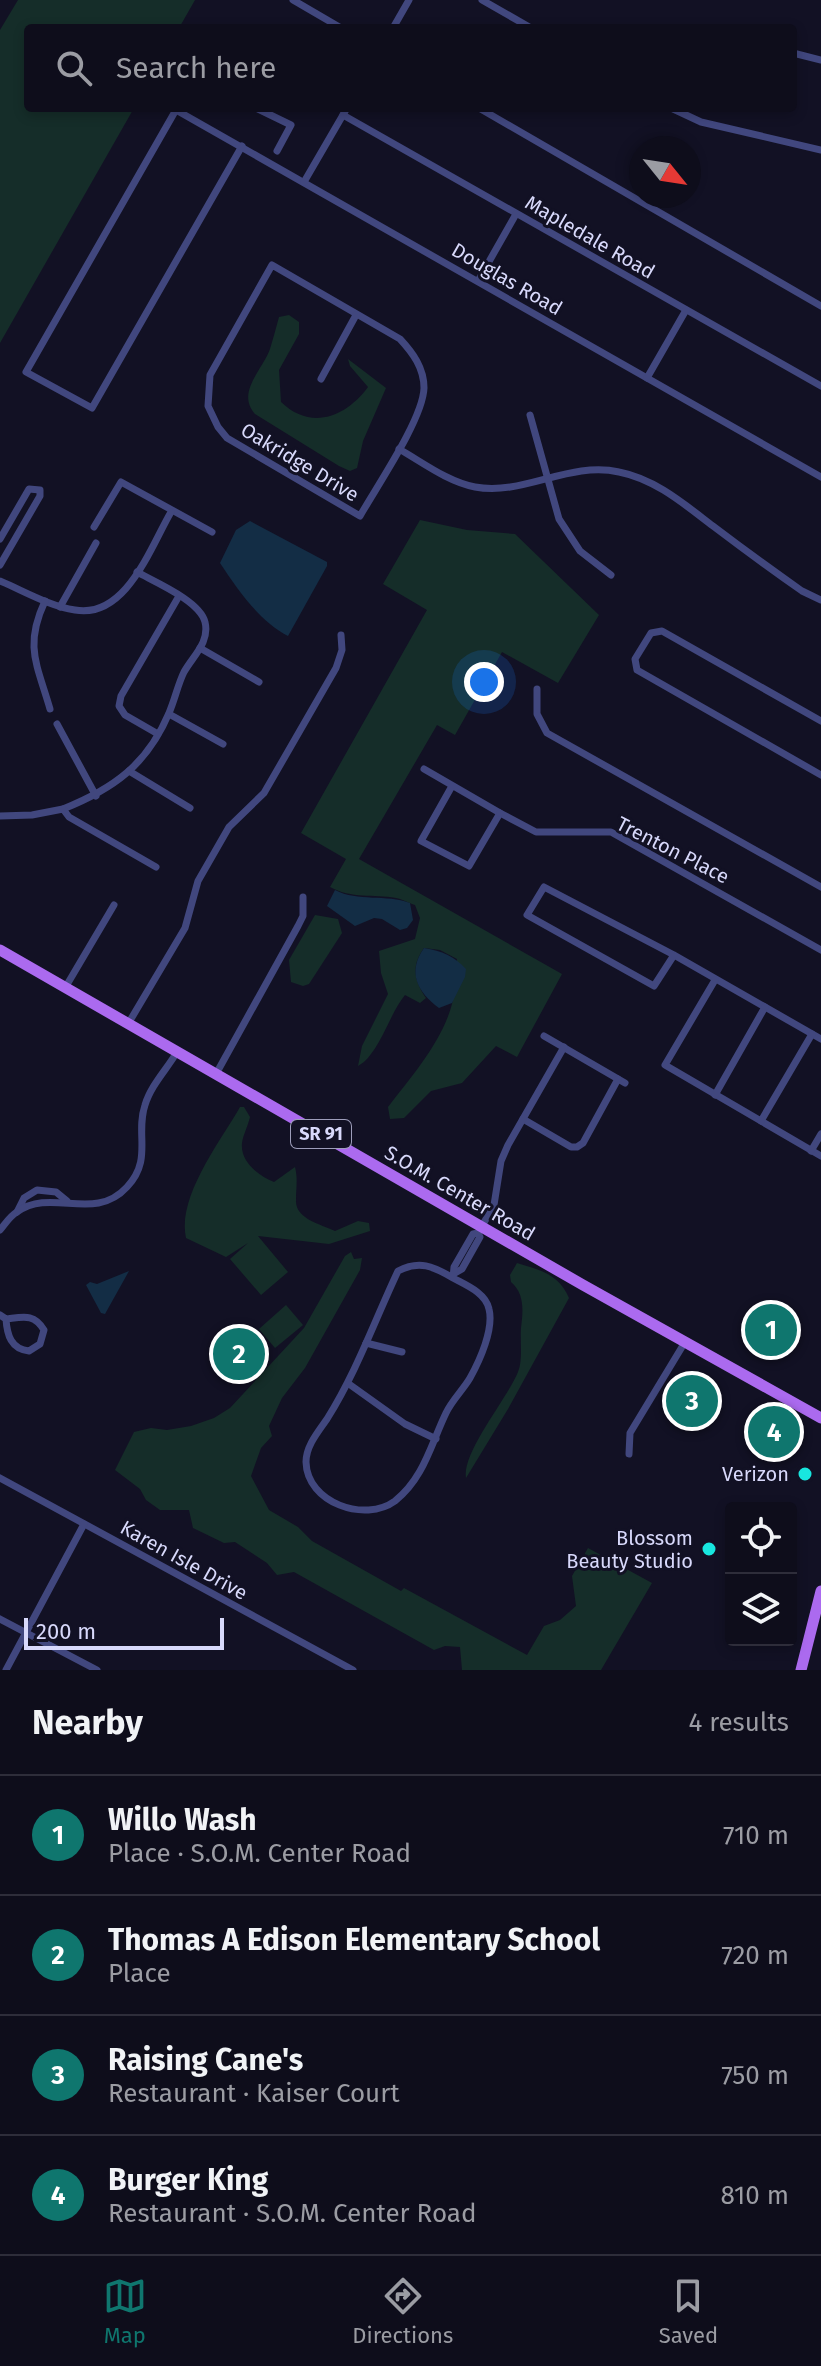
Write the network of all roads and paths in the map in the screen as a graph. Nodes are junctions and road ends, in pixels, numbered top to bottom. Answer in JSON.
{"nodes":[{"id":1,"x":293,"y":0,"type":"edge"},
{"id":2,"x":409,"y":0,"type":"edge"},
{"id":3,"x":482,"y":0,"type":"edge"},
{"id":4,"x":334,"y":24,"type":"edge"},
{"id":5,"x":395,"y":24,"type":"edge"},
{"id":6,"x":524,"y":24,"type":"edge"},
{"id":7,"x":797,"y":54,"type":"edge"},
{"id":8,"x":821,"y":60,"type":"edge"},
{"id":9,"x":175,"y":112,"type":"edge"},
{"id":10,"x":182,"y":112,"type":"edge"},
{"id":11,"x":264,"y":112,"type":"edge"},
{"id":12,"x":344,"y":112,"type":"edge"},
{"id":13,"x":347,"y":112,"type":"edge"},
{"id":14,"x":486,"y":112,"type":"edge"},
{"id":15,"x":680,"y":112,"type":"edge"},
{"id":16,"x":242,"y":146,"type":"junction"},
{"id":17,"x":821,"y":150,"type":"edge"},
{"id":18,"x":277,"y":151,"type":"dead end"},
{"id":19,"x":304,"y":182,"type":"junction"},
{"id":20,"x":516,"y":214,"type":"junction"},
{"id":21,"x":478,"y":281,"type":"junction"},
{"id":22,"x":821,"y":306,"type":"edge"},
{"id":23,"x":686,"y":310,"type":"junction"},
{"id":24,"x":356,"y":315,"type":"junction"},
{"id":25,"x":647,"y":378,"type":"junction"},
{"id":26,"x":321,"y":379,"type":"dead end"},
{"id":27,"x":821,"y":386,"type":"edge"},
{"id":28,"x":530,"y":415,"type":"dead end"},
{"id":29,"x":399,"y":449,"type":"junction"},
{"id":30,"x":549,"y":477,"type":"junction"},
{"id":31,"x":821,"y":477,"type":"edge"},
{"id":32,"x":171,"y":512,"type":"junction"},
{"id":33,"x":94,"y":527,"type":"dead end"},
{"id":34,"x":212,"y":532,"type":"dead end"},
{"id":35,"x":0,"y":539,"type":"edge"},
{"id":36,"x":96,"y":543,"type":"dead end"},
{"id":37,"x":0,"y":565,"type":"edge"},
{"id":38,"x":137,"y":572,"type":"junction"},
{"id":39,"x":611,"y":575,"type":"dead end"},
{"id":40,"x":0,"y":581,"type":"edge"},
{"id":41,"x":179,"y":596,"type":"junction"},
{"id":42,"x":821,"y":600,"type":"edge"},
{"id":43,"x":45,"y":601,"type":"junction"},
{"id":44,"x":60,"y":607,"type":"junction"},
{"id":45,"x":341,"y":635,"type":"dead end"},
{"id":46,"x":200,"y":648,"type":"junction"},
{"id":47,"x":259,"y":682,"type":"dead end"},
{"id":48,"x":537,"y":689,"type":"dead end"},
{"id":49,"x":50,"y":709,"type":"dead end"},
{"id":50,"x":169,"y":714,"type":"junction"},
{"id":51,"x":821,"y":721,"type":"edge"},
{"id":52,"x":57,"y":724,"type":"dead end"},
{"id":53,"x":158,"y":734,"type":"junction"},
{"id":54,"x":223,"y":744,"type":"dead end"},
{"id":55,"x":424,"y":769,"type":"dead end"},
{"id":56,"x":129,"y":771,"type":"junction"},
{"id":57,"x":821,"y":775,"type":"edge"},
{"id":58,"x":452,"y":786,"type":"junction"},
{"id":59,"x":96,"y":796,"type":"junction"},
{"id":60,"x":190,"y":808,"type":"dead end"},
{"id":61,"x":63,"y":809,"type":"junction"},
{"id":62,"x":500,"y":813,"type":"junction"},
{"id":63,"x":0,"y":816,"type":"edge"},
{"id":64,"x":156,"y":867,"type":"dead end"},
{"id":65,"x":821,"y":887,"type":"edge"},
{"id":66,"x":303,"y":897,"type":"dead end"},
{"id":67,"x":114,"y":905,"type":"dead end"},
{"id":68,"x":0,"y":950,"type":"edge"},
{"id":69,"x":821,"y":950,"type":"edge"},
{"id":70,"x":674,"y":955,"type":"junction"},
{"id":71,"x":715,"y":980,"type":"junction"},
{"id":72,"x":65,"y":988,"type":"junction"},
{"id":73,"x":765,"y":1007,"type":"junction"},
{"id":74,"x":128,"y":1024,"type":"junction"},
{"id":75,"x":812,"y":1034,"type":"junction"},
{"id":76,"x":544,"y":1036,"type":"dead end"},
{"id":77,"x":821,"y":1039,"type":"edge"},
{"id":78,"x":564,"y":1047,"type":"junction"},
{"id":79,"x":177,"y":1052,"type":"junction"},
{"id":80,"x":216,"y":1074,"type":"junction"},
{"id":81,"x":715,"y":1095,"type":"junction"},
{"id":82,"x":523,"y":1119,"type":"junction"},
{"id":83,"x":761,"y":1121,"type":"junction"},
{"id":84,"x":821,"y":1134,"type":"edge"},
{"id":85,"x":811,"y":1151,"type":"junction"},
{"id":86,"x":821,"y":1156,"type":"edge"},
{"id":87,"x":67,"y":1201,"type":"junction"},
{"id":88,"x":17,"y":1212,"type":"junction"},
{"id":89,"x":480,"y":1229,"type":"junction"},
{"id":90,"x":0,"y":1230,"type":"edge"},
{"id":91,"x":454,"y":1275,"type":"junction"},
{"id":92,"x":3,"y":1317,"type":"edge"},
{"id":93,"x":685,"y":1342,"type":"junction"},
{"id":94,"x":366,"y":1343,"type":"junction"},
{"id":95,"x":402,"y":1352,"type":"dead end"},
{"id":96,"x":349,"y":1384,"type":"junction"},
{"id":97,"x":821,"y":1418,"type":"edge"},
{"id":98,"x":436,"y":1439,"type":"junction"},
{"id":99,"x":629,"y":1454,"type":"dead end"},
{"id":100,"x":0,"y":1478,"type":"edge"},
{"id":101,"x":84,"y":1524,"type":"junction"},
{"id":102,"x":821,"y":1591,"type":"edge"},
{"id":103,"x":0,"y":1619,"type":"edge"},
{"id":104,"x":26,"y":1632,"type":"junction"},
{"id":105,"x":6,"y":1670,"type":"edge"},
{"id":106,"x":97,"y":1670,"type":"edge"},
{"id":107,"x":353,"y":1670,"type":"edge"},
{"id":108,"x":801,"y":1670,"type":"edge"}],
"edges":[{"from":1,"to":4,"type":"street"},
{"from":2,"to":5,"type":"street"},
{"from":3,"to":6,"type":"street"},
{"from":7,"to":8,"type":"street"},
{"from":9,"to":16,"type":"street"},
{"from":10,"to":16,"type":"street","name":"Douglas Road"},
{"from":11,"to":18,"type":"street"},
{"from":12,"to":19,"type":"street"},
{"from":13,"to":20,"type":"street","name":"Mapledale Road"},
{"from":14,"to":22,"type":"street"},
{"from":15,"to":17,"type":"street"},
{"from":16,"to":19,"type":"street","name":"Douglas Road"},
{"from":19,"to":21,"type":"street","name":"Douglas Road"},
{"from":20,"to":21,"type":"street"},
{"from":20,"to":23,"type":"street","name":"Mapledale Road"},
{"from":21,"to":25,"type":"street","name":"Douglas Road"},
{"from":23,"to":25,"type":"street"},
{"from":23,"to":27,"type":"street","name":"Mapledale Road"},
{"from":24,"to":26,"type":"street"},
{"from":24,"to":29,"type":"street","name":"Oakridge Drive"},
{"from":24,"to":29,"type":"street","name":"Oakridge Drive"},
{"from":25,"to":31,"type":"street","name":"Douglas Road"},
{"from":28,"to":30,"type":"street"},
{"from":29,"to":30,"type":"street"},
{"from":30,"to":39,"type":"street"},
{"from":30,"to":42,"type":"street"},
{"from":32,"to":33,"type":"street"},
{"from":32,"to":34,"type":"street"},
{"from":32,"to":38,"type":"street"},
{"from":35,"to":37,"type":"street"},
{"from":36,"to":44,"type":"street"},
{"from":38,"to":41,"type":"street"},
{"from":38,"to":44,"type":"street"},
{"from":40,"to":43,"type":"street"},
{"from":41,"to":46,"type":"street"},
{"from":41,"to":53,"type":"street"},
{"from":43,"to":44,"type":"street"},
{"from":43,"to":49,"type":"street"},
{"from":45,"to":74,"type":"street"},
{"from":46,"to":47,"type":"street"},
{"from":46,"to":50,"type":"street"},
{"from":48,"to":65,"type":"street"},
{"from":50,"to":53,"type":"street"},
{"from":50,"to":54,"type":"street"},
{"from":51,"to":57,"type":"street"},
{"from":52,"to":59,"type":"street"},
{"from":53,"to":56,"type":"street"},
{"from":55,"to":58,"type":"street","name":"Trenton Place"},
{"from":56,"to":59,"type":"street"},
{"from":56,"to":60,"type":"street"},
{"from":58,"to":62,"type":"street","name":"Trenton Place"},
{"from":58,"to":62,"type":"street"},
{"from":59,"to":61,"type":"street"},
{"from":61,"to":63,"type":"street"},
{"from":61,"to":64,"type":"street"},
{"from":62,"to":69,"type":"street","name":"Trenton Place"},
{"from":66,"to":80,"type":"street"},
{"from":67,"to":72,"type":"street"},
{"from":68,"to":72,"type":"main road","name":"S.O.M. Center Road","number":"SR 91"},
{"from":70,"to":70,"type":"street"},
{"from":70,"to":71,"type":"street"},
{"from":71,"to":73,"type":"street"},
{"from":71,"to":81,"type":"street"},
{"from":72,"to":74,"type":"main road","name":"S.O.M. Center Road","number":"SR 91"},
{"from":73,"to":75,"type":"street"},
{"from":73,"to":81,"type":"street"},
{"from":74,"to":79,"type":"main road","name":"S.O.M. Center Road","number":"SR 91"},
{"from":75,"to":77,"type":"street"},
{"from":75,"to":83,"type":"street"},
{"from":76,"to":78,"type":"street"},
{"from":78,"to":82,"type":"street"},
{"from":78,"to":82,"type":"street"},
{"from":79,"to":80,"type":"main road","name":"S.O.M. Center Road","number":"SR 91"},
{"from":79,"to":87,"type":"street"},
{"from":80,"to":89,"type":"main road","name":"S.O.M. Center Road","number":"SR 91"},
{"from":81,"to":83,"type":"street"},
{"from":82,"to":89,"type":"street"},
{"from":83,"to":85,"type":"street"},
{"from":84,"to":85,"type":"street"},
{"from":85,"to":86,"type":"street"},
{"from":87,"to":88,"type":"street"},
{"from":87,"to":88,"type":"street"},
{"from":88,"to":90,"type":"street"},
{"from":89,"to":91,"type":"street"},
{"from":89,"to":93,"type":"main road","name":"S.O.M. Center Road","number":"SR 91"},
{"from":91,"to":94,"type":"street"},
{"from":91,"to":98,"type":"street"},
{"from":92,"to":92,"type":"street"},
{"from":93,"to":97,"type":"main road","name":"S.O.M. Center Road","number":"SR 91"},
{"from":93,"to":99,"type":"street"},
{"from":94,"to":95,"type":"street"},
{"from":94,"to":96,"type":"street"},
{"from":96,"to":98,"type":"street"},
{"from":96,"to":98,"type":"street"},
{"from":100,"to":101,"type":"street","name":"Karen Isle Drive"},
{"from":101,"to":104,"type":"street"},
{"from":101,"to":107,"type":"street","name":"Karen Isle Drive"},
{"from":102,"to":108,"type":"main road"},
{"from":103,"to":104,"type":"street"},
{"from":104,"to":105,"type":"street"},
{"from":104,"to":106,"type":"street"}]}
